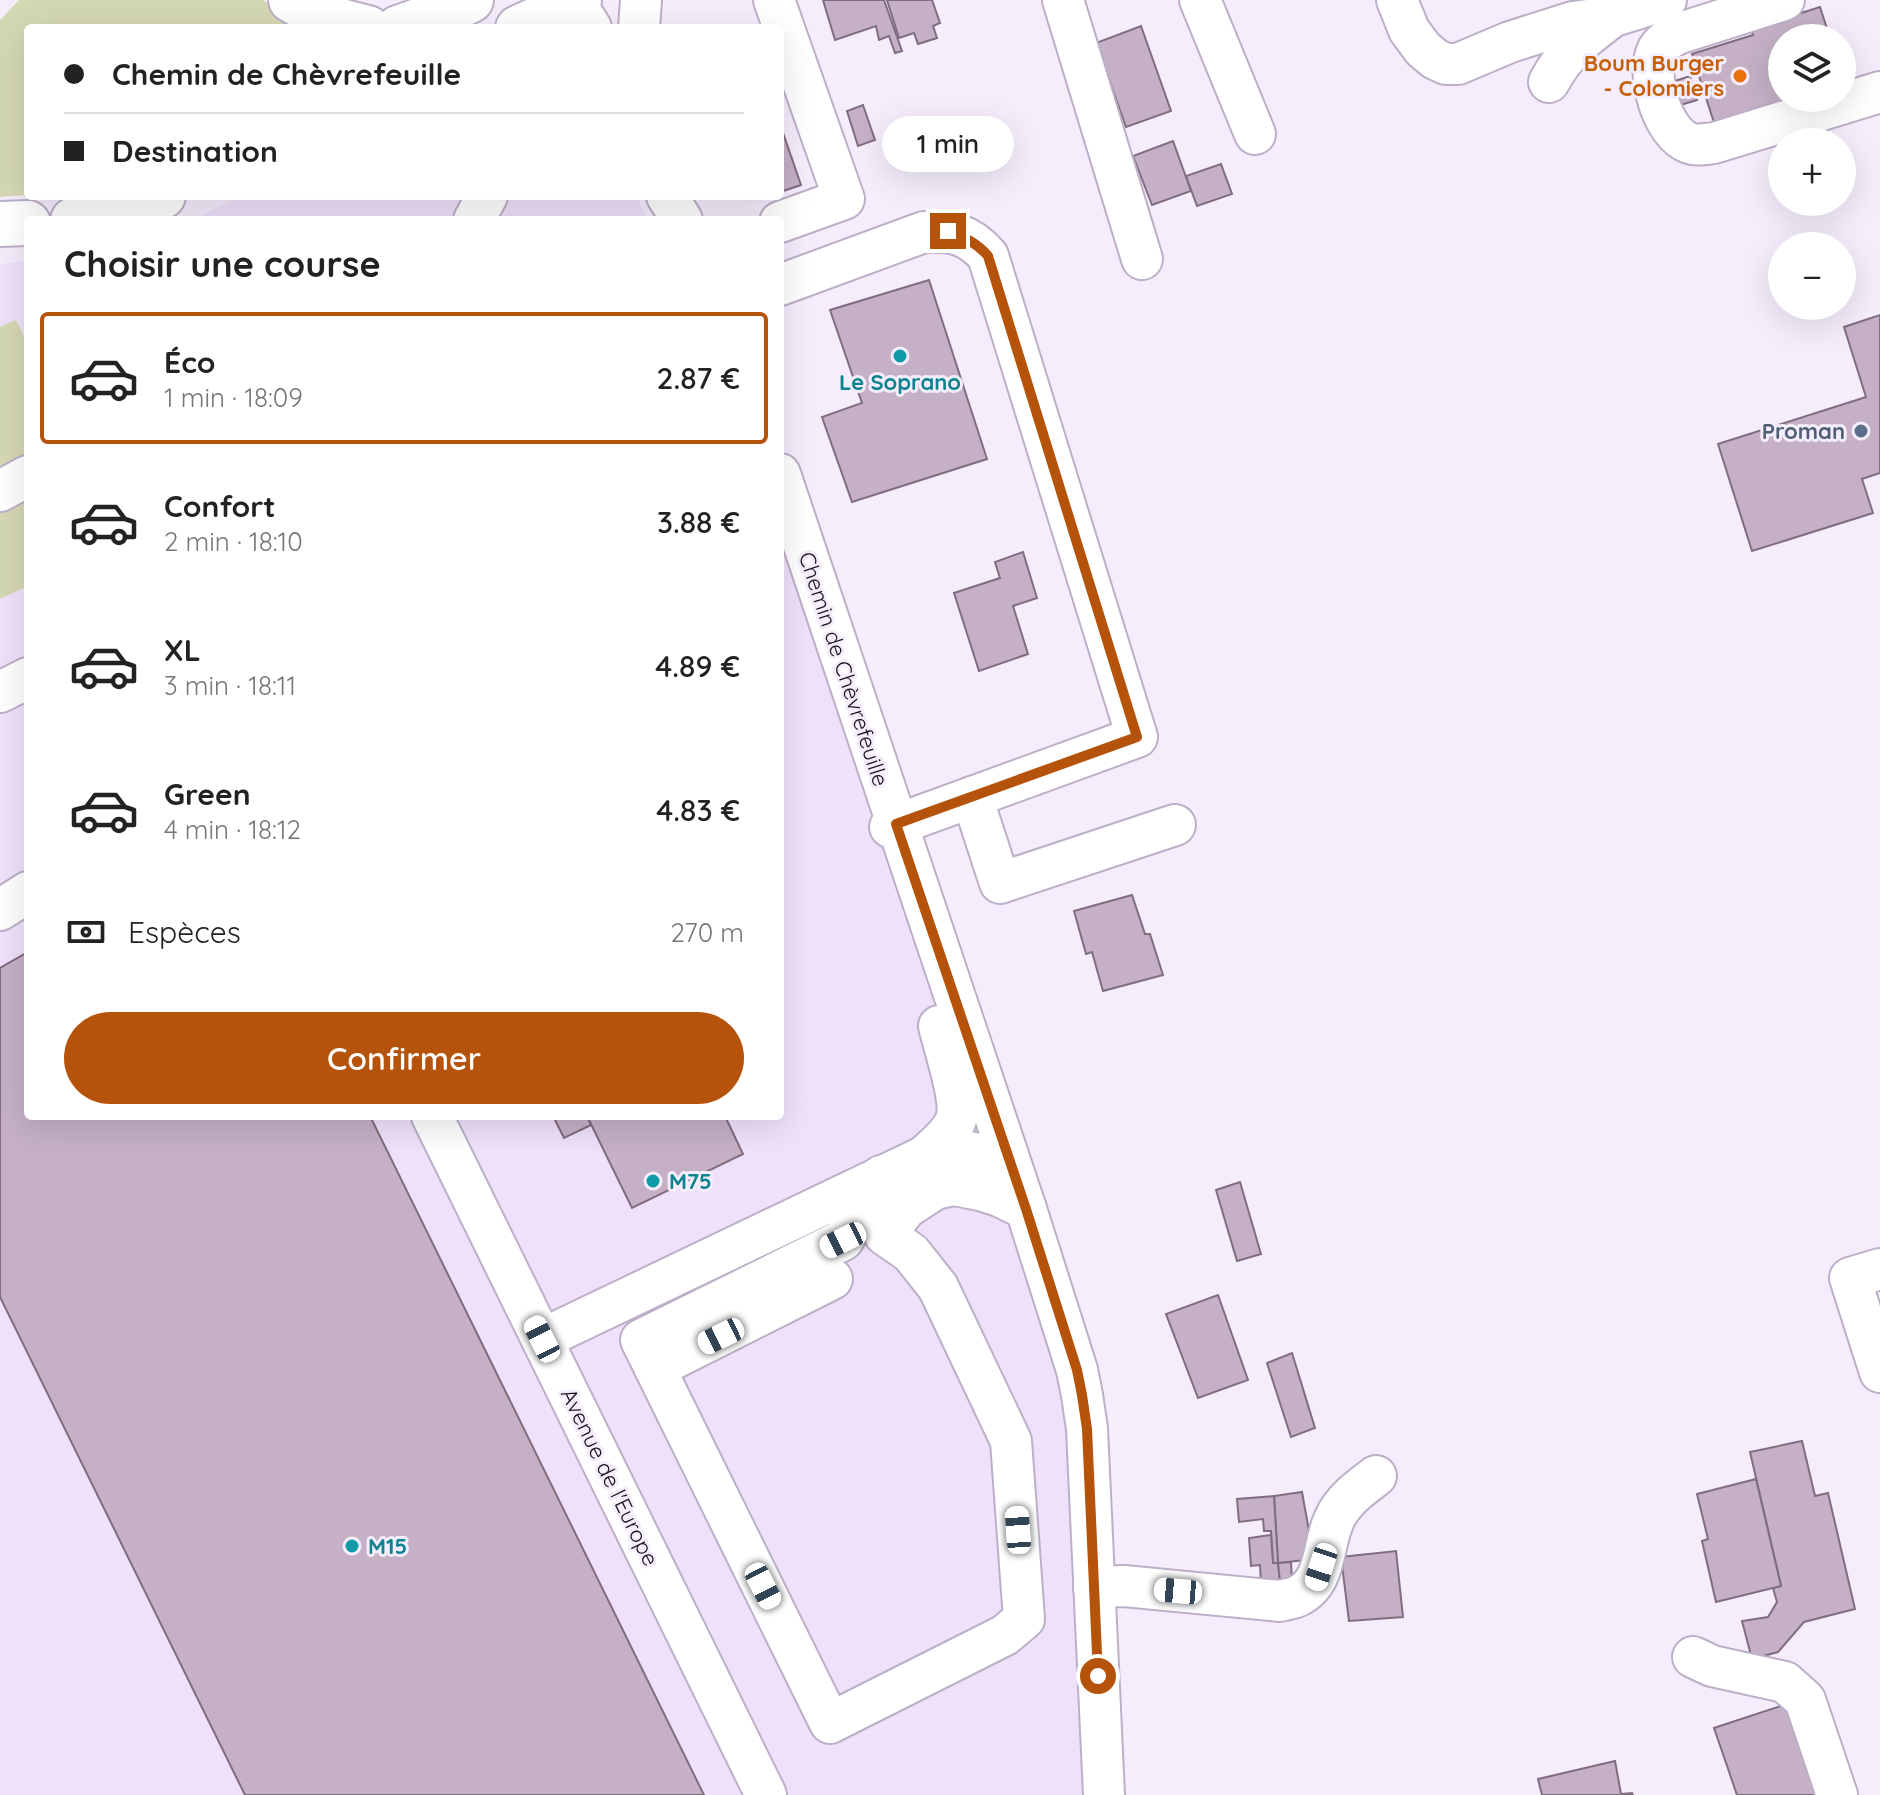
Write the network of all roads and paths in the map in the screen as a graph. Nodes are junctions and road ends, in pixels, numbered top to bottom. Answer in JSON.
{"nodes":[{"id":1,"x":291,"y":0,"type":"edge"},
{"id":2,"x":471,"y":0,"type":"edge"},
{"id":3,"x":641,"y":0,"type":"edge"},
{"id":4,"x":774,"y":0,"type":"edge"},
{"id":5,"x":1063,"y":0,"type":"edge"},
{"id":6,"x":1200,"y":0,"type":"edge"},
{"id":7,"x":1397,"y":0,"type":"edge"},
{"id":8,"x":1666,"y":0,"type":"edge"},
{"id":9,"x":1784,"y":0,"type":"edge"},
{"id":10,"x":576,"y":10,"type":"edge"},
{"id":11,"x":1611,"y":17,"type":"junction"},
{"id":12,"x":352,"y":24,"type":"edge"},
{"id":13,"x":409,"y":24,"type":"edge"},
{"id":14,"x":531,"y":24,"type":"edge"},
{"id":15,"x":639,"y":24,"type":"edge"},
{"id":16,"x":782,"y":24,"type":"edge"},
{"id":17,"x":784,"y":28,"type":"edge"},
{"id":18,"x":1549,"y":82,"type":"dead end"},
{"id":19,"x":1880,"y":92,"type":"edge"},
{"id":20,"x":1255,"y":134,"type":"dead end"},
{"id":21,"x":148,"y":200,"type":"edge"},
{"id":22,"x":88,"y":216,"type":"edge"},
{"id":23,"x":784,"y":221,"type":"edge"},
{"id":24,"x":24,"y":223,"type":"edge"},
{"id":25,"x":0,"y":224,"type":"edge"},
{"id":26,"x":1142,"y":259,"type":"dead end"},
{"id":27,"x":784,"y":284,"type":"edge"},
{"id":28,"x":24,"y":478,"type":"edge"},
{"id":29,"x":784,"y":486,"type":"edge"},
{"id":30,"x":0,"y":491,"type":"edge"},
{"id":31,"x":24,"y":680,"type":"edge"},
{"id":32,"x":0,"y":692,"type":"edge"},
{"id":33,"x":972,"y":797,"type":"junction"},
{"id":34,"x":1175,"y":825,"type":"dead end"},
{"id":35,"x":893,"y":826,"type":"junction"},
{"id":36,"x":24,"y":895,"type":"edge"},
{"id":37,"x":0,"y":910,"type":"edge"},
{"id":38,"x":434,"y":1120,"type":"edge"},
{"id":39,"x":925,"y":1156,"type":"junction"},
{"id":40,"x":1011,"y":1166,"type":"junction"},
{"id":41,"x":881,"y":1176,"type":"junction"},
{"id":42,"x":1026,"y":1209,"type":"junction"},
{"id":43,"x":1880,"y":1269,"type":"edge"},
{"id":44,"x":832,"y":1279,"type":"dead end"},
{"id":45,"x":542,"y":1339,"type":"junction"},
{"id":46,"x":655,"y":1368,"type":"junction"},
{"id":47,"x":1880,"y":1372,"type":"edge"},
{"id":48,"x":1376,"y":1476,"type":"dead end"},
{"id":49,"x":1094,"y":1587,"type":"junction"},
{"id":50,"x":1693,"y":1657,"type":"dead end"},
{"id":51,"x":766,"y":1795,"type":"edge"},
{"id":52,"x":1104,"y":1795,"type":"edge"},
{"id":53,"x":1837,"y":1795,"type":"edge"}],
"edges":[{"from":1,"to":12,"type":"main road"},
{"from":2,"to":13,"type":"main road"},
{"from":3,"to":15,"type":"street"},
{"from":4,"to":16,"type":"street"},
{"from":5,"to":26,"type":"street"},
{"from":6,"to":20,"type":"street"},
{"from":7,"to":11,"type":"street"},
{"from":8,"to":11,"type":"street"},
{"from":9,"to":19,"type":"street"},
{"from":10,"to":14,"type":"main road"},
{"from":11,"to":18,"type":"street"},
{"from":17,"to":23,"type":"street"},
{"from":21,"to":22,"type":"main road"},
{"from":24,"to":25,"type":"main road"},
{"from":27,"to":33,"type":"street"},
{"from":28,"to":30,"type":"street"},
{"from":29,"to":35,"type":"street","name":"Chemin de Chèvrefeuille"},
{"from":31,"to":32,"type":"street"},
{"from":33,"to":34,"type":"street"},
{"from":33,"to":35,"type":"street"},
{"from":35,"to":39,"type":"street"},
{"from":35,"to":40,"type":"street","name":"Chemin de Chèvrefeuille"},
{"from":36,"to":37,"type":"street"},
{"from":38,"to":45,"type":"street","name":"Avenue de l'Europe"},
{"from":39,"to":40,"type":"street"},
{"from":39,"to":41,"type":"street"},
{"from":40,"to":42,"type":"street","name":"Chemin de Chèvrefeuille"},
{"from":41,"to":45,"type":"street"},
{"from":41,"to":46,"type":"street"},
{"from":42,"to":46,"type":"street"},
{"from":42,"to":49,"type":"street","name":"Chemin de Chèvrefeuille"},
{"from":43,"to":47,"type":"street"},
{"from":44,"to":46,"type":"street"},
{"from":45,"to":51,"type":"street","name":"Avenue de l'Europe"},
{"from":48,"to":49,"type":"street"},
{"from":49,"to":52,"type":"street","name":"Chemin de Chèvrefeuille"},
{"from":50,"to":53,"type":"street"}]}
